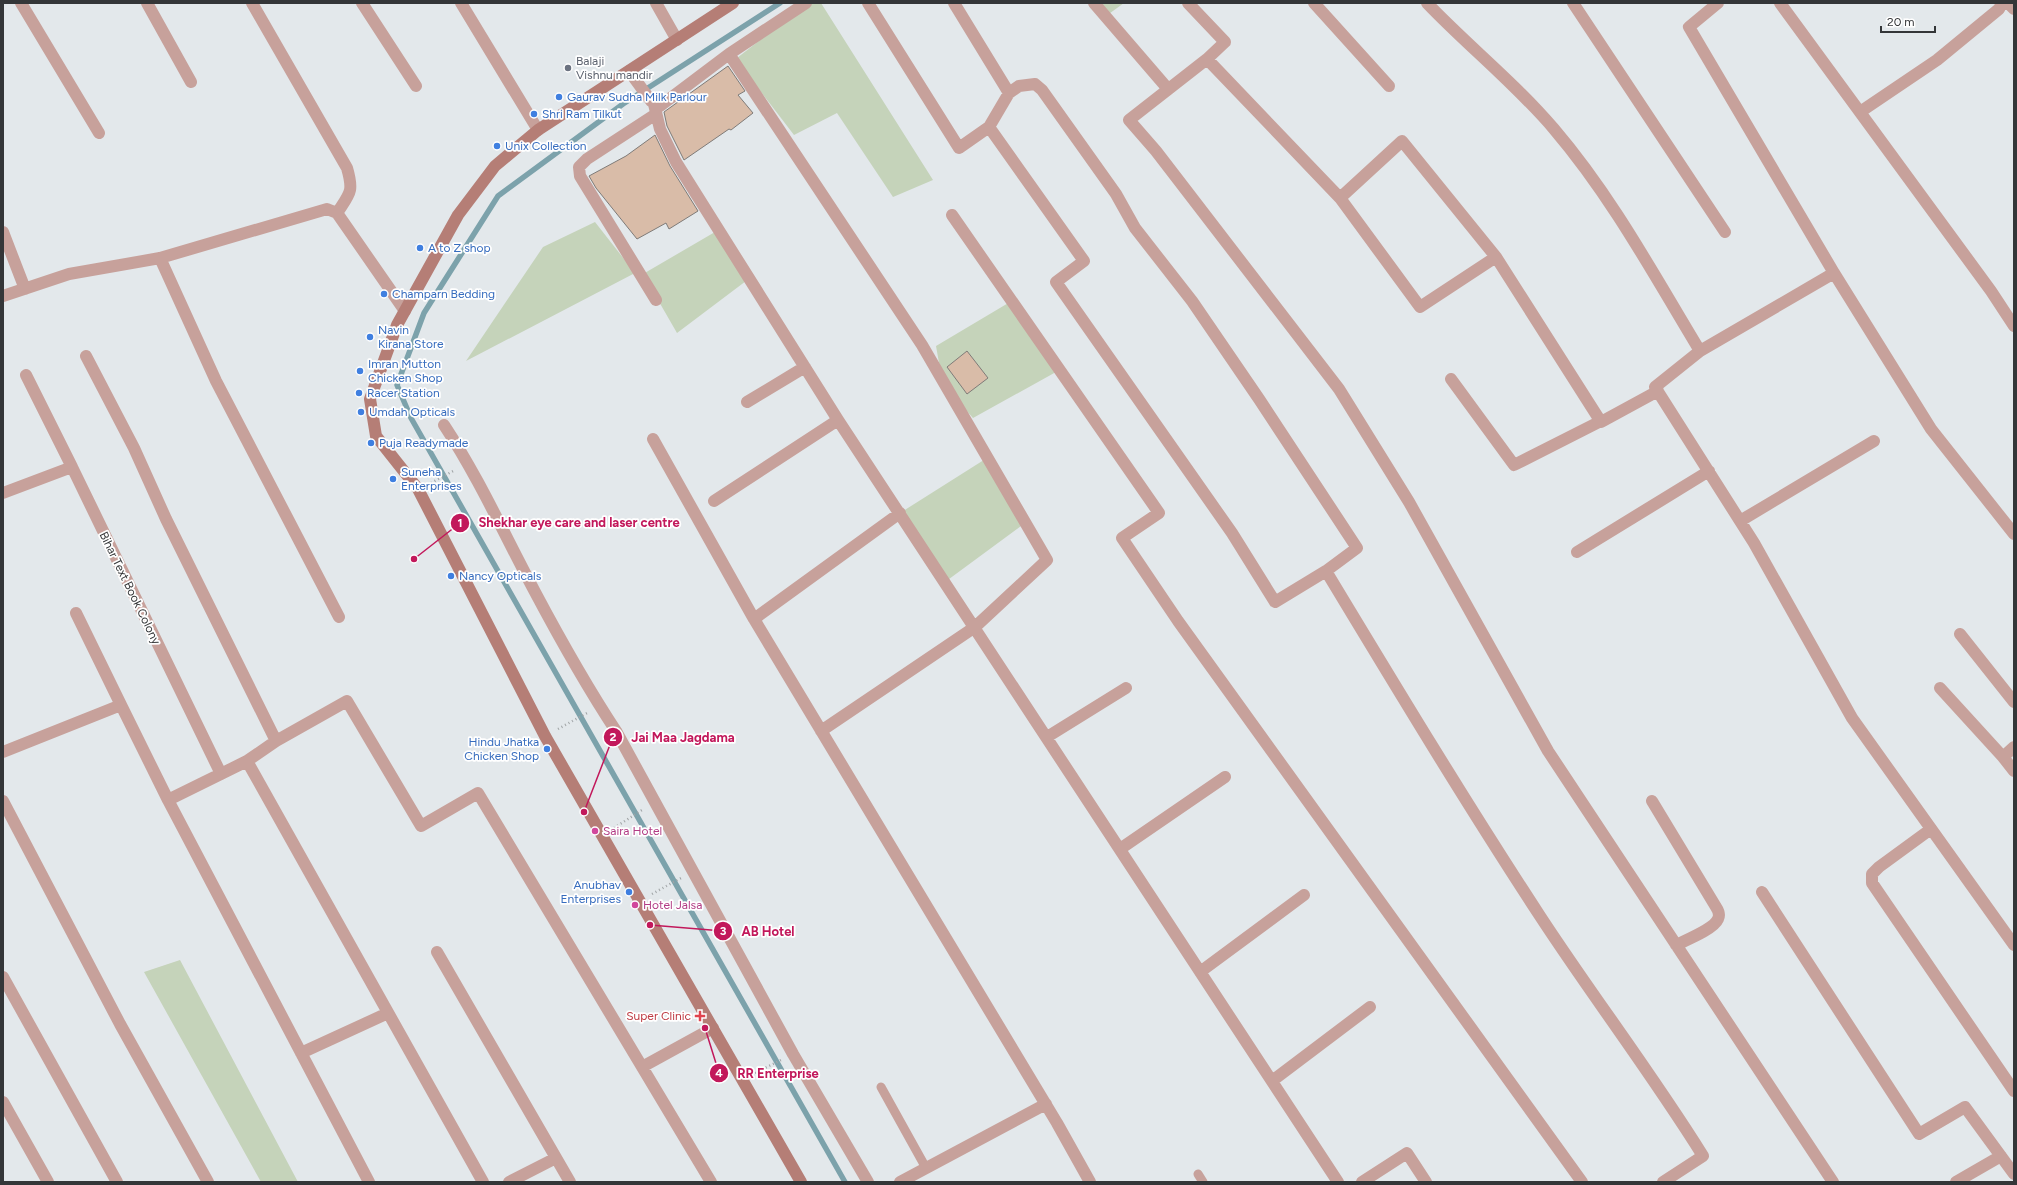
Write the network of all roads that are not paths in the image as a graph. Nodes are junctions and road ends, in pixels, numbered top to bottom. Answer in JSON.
{"nodes":[{"id":1,"x":21,"y":3,"type":"edge"},
{"id":2,"x":147,"y":3,"type":"edge"},
{"id":3,"x":252,"y":3,"type":"edge"},
{"id":4,"x":362,"y":3,"type":"edge"},
{"id":5,"x":462,"y":3,"type":"edge"},
{"id":6,"x":656,"y":3,"type":"edge"},
{"id":7,"x":733,"y":3,"type":"edge"},
{"id":8,"x":806,"y":3,"type":"edge"},
{"id":9,"x":868,"y":3,"type":"edge"},
{"id":10,"x":954,"y":3,"type":"edge"},
{"id":11,"x":1094,"y":3,"type":"edge"},
{"id":12,"x":1188,"y":3,"type":"edge"},
{"id":13,"x":1314,"y":3,"type":"edge"},
{"id":14,"x":1427,"y":3,"type":"edge"},
{"id":15,"x":1574,"y":3,"type":"edge"},
{"id":16,"x":1718,"y":3,"type":"edge"},
{"id":17,"x":1780,"y":3,"type":"edge"},
{"id":18,"x":2002,"y":3,"type":"edge"},
{"id":19,"x":2008,"y":3,"type":"edge"},
{"id":20,"x":2014,"y":9,"type":"edge"},
{"id":21,"x":677,"y":40,"type":"junction"},
{"id":22,"x":729,"y":54,"type":"junction"},
{"id":23,"x":1207,"y":59,"type":"junction"},
{"id":24,"x":628,"y":71,"type":"junction"},
{"id":25,"x":191,"y":82,"type":"dead end"},
{"id":26,"x":416,"y":86,"type":"dead end"},
{"id":27,"x":1389,"y":86,"type":"dead end"},
{"id":28,"x":1168,"y":89,"type":"junction"},
{"id":29,"x":1009,"y":93,"type":"junction"},
{"id":30,"x":654,"y":106,"type":"junction"},
{"id":31,"x":1860,"y":112,"type":"junction"},
{"id":32,"x":989,"y":127,"type":"junction"},
{"id":33,"x":538,"y":130,"type":"junction"},
{"id":34,"x":99,"y":132,"type":"dead end"},
{"id":35,"x":1340,"y":198,"type":"junction"},
{"id":36,"x":337,"y":213,"type":"junction"},
{"id":37,"x":952,"y":215,"type":"dead end"},
{"id":38,"x":3,"y":232,"type":"edge"},
{"id":39,"x":1725,"y":232,"type":"dead end"},
{"id":40,"x":1496,"y":257,"type":"junction"},
{"id":41,"x":160,"y":258,"type":"junction"},
{"id":42,"x":1834,"y":273,"type":"junction"},
{"id":43,"x":25,"y":289,"type":"junction"},
{"id":44,"x":3,"y":296,"type":"edge"},
{"id":45,"x":656,"y":300,"type":"dead end"},
{"id":46,"x":405,"y":311,"type":"junction"},
{"id":47,"x":2014,"y":326,"type":"edge"},
{"id":48,"x":1700,"y":351,"type":"junction"},
{"id":49,"x":86,"y":356,"type":"dead end"},
{"id":50,"x":805,"y":367,"type":"junction"},
{"id":51,"x":26,"y":375,"type":"dead end"},
{"id":52,"x":1451,"y":379,"type":"dead end"},
{"id":53,"x":1658,"y":391,"type":"junction"},
{"id":54,"x":747,"y":402,"type":"dead end"},
{"id":55,"x":838,"y":420,"type":"junction"},
{"id":56,"x":1601,"y":421,"type":"junction"},
{"id":57,"x":444,"y":424,"type":"dead end"},
{"id":58,"x":653,"y":439,"type":"dead end"},
{"id":59,"x":1874,"y":441,"type":"dead end"},
{"id":60,"x":72,"y":467,"type":"junction"},
{"id":61,"x":1708,"y":472,"type":"junction"},
{"id":62,"x":3,"y":493,"type":"edge"},
{"id":63,"x":714,"y":500,"type":"dead end"},
{"id":64,"x":900,"y":513,"type":"junction"},
{"id":65,"x":1740,"y":521,"type":"junction"},
{"id":66,"x":2014,"y":534,"type":"edge"},
{"id":67,"x":1577,"y":552,"type":"dead end"},
{"id":68,"x":1326,"y":571,"type":"junction"},
{"id":69,"x":76,"y":613,"type":"dead end"},
{"id":70,"x":339,"y":617,"type":"dead end"},
{"id":71,"x":754,"y":619,"type":"junction"},
{"id":72,"x":975,"y":627,"type":"junction"},
{"id":73,"x":1960,"y":634,"type":"dead end"},
{"id":74,"x":1126,"y":688,"type":"dead end"},
{"id":75,"x":1940,"y":688,"type":"dead end"},
{"id":76,"x":2014,"y":702,"type":"edge"},
{"id":77,"x":121,"y":705,"type":"junction"},
{"id":78,"x":822,"y":731,"type":"junction"},
{"id":79,"x":1047,"y":737,"type":"junction"},
{"id":80,"x":276,"y":741,"type":"junction"},
{"id":81,"x":2014,"y":748,"type":"edge"},
{"id":82,"x":3,"y":752,"type":"edge"},
{"id":83,"x":2004,"y":757,"type":"junction"},
{"id":84,"x":247,"y":761,"type":"junction"},
{"id":85,"x":2014,"y":771,"type":"edge"},
{"id":86,"x":221,"y":774,"type":"junction"},
{"id":87,"x":1225,"y":777,"type":"dead end"},
{"id":88,"x":168,"y":800,"type":"junction"},
{"id":89,"x":3,"y":801,"type":"edge"},
{"id":90,"x":1652,"y":801,"type":"dead end"},
{"id":91,"x":1931,"y":829,"type":"junction"},
{"id":92,"x":1120,"y":849,"type":"junction"},
{"id":93,"x":1762,"y":892,"type":"dead end"},
{"id":94,"x":1304,"y":895,"type":"dead end"},
{"id":95,"x":1676,"y":945,"type":"junction"},
{"id":96,"x":2014,"y":945,"type":"edge"},
{"id":97,"x":437,"y":952,"type":"dead end"},
{"id":98,"x":1200,"y":972,"type":"junction"},
{"id":99,"x":3,"y":977,"type":"edge"},
{"id":100,"x":1370,"y":1008,"type":"dead end"},
{"id":101,"x":388,"y":1013,"type":"junction"},
{"id":102,"x":713,"y":1028,"type":"junction"},
{"id":103,"x":301,"y":1052,"type":"junction"},
{"id":104,"x":642,"y":1067,"type":"junction"},
{"id":105,"x":1272,"y":1081,"type":"junction"},
{"id":106,"x":881,"y":1087,"type":"dead end"},
{"id":107,"x":2014,"y":1091,"type":"edge"},
{"id":108,"x":3,"y":1102,"type":"edge"},
{"id":109,"x":1046,"y":1104,"type":"junction"},
{"id":110,"x":2001,"y":1156,"type":"junction"},
{"id":111,"x":556,"y":1158,"type":"junction"},
{"id":112,"x":926,"y":1168,"type":"junction"},
{"id":113,"x":2014,"y":1174,"type":"edge"},
{"id":114,"x":48,"y":1182,"type":"edge"},
{"id":115,"x":117,"y":1182,"type":"edge"},
{"id":116,"x":208,"y":1182,"type":"edge"},
{"id":117,"x":368,"y":1182,"type":"edge"},
{"id":118,"x":483,"y":1182,"type":"edge"},
{"id":119,"x":509,"y":1182,"type":"edge"},
{"id":120,"x":570,"y":1182,"type":"edge"},
{"id":121,"x":711,"y":1182,"type":"edge"},
{"id":122,"x":801,"y":1182,"type":"edge"},
{"id":123,"x":868,"y":1182,"type":"edge"},
{"id":124,"x":900,"y":1182,"type":"edge"},
{"id":125,"x":1090,"y":1182,"type":"edge"},
{"id":126,"x":1338,"y":1182,"type":"edge"},
{"id":127,"x":1362,"y":1182,"type":"edge"},
{"id":128,"x":1426,"y":1182,"type":"edge"},
{"id":129,"x":1582,"y":1182,"type":"edge"},
{"id":130,"x":1663,"y":1182,"type":"edge"},
{"id":131,"x":1833,"y":1182,"type":"edge"},
{"id":132,"x":1956,"y":1182,"type":"edge"}],
"edges":[{"from":1,"to":34,"type":"street"},
{"from":2,"to":25,"type":"street"},
{"from":3,"to":36,"type":"street"},
{"from":4,"to":26,"type":"street"},
{"from":5,"to":33,"type":"street"},
{"from":6,"to":21,"type":"street"},
{"from":7,"to":21,"type":"street"},
{"from":8,"to":22,"type":"street"},
{"from":9,"to":32,"type":"street"},
{"from":10,"to":29,"type":"street"},
{"from":11,"to":28,"type":"street"},
{"from":12,"to":23,"type":"street"},
{"from":13,"to":27,"type":"street"},
{"from":14,"to":48,"type":"street"},
{"from":15,"to":39,"type":"street"},
{"from":16,"to":42,"type":"street"},
{"from":17,"to":31,"type":"street"},
{"from":18,"to":31,"type":"street"},
{"from":19,"to":20,"type":"street"},
{"from":21,"to":24,"type":"street"},
{"from":22,"to":30,"type":"street"},
{"from":22,"to":72,"type":"street"},
{"from":23,"to":28,"type":"street"},
{"from":23,"to":35,"type":"street"},
{"from":24,"to":30,"type":"street"},
{"from":24,"to":33,"type":"street"},
{"from":28,"to":95,"type":"street"},
{"from":29,"to":32,"type":"street"},
{"from":29,"to":68,"type":"street"},
{"from":30,"to":45,"type":"street"},
{"from":30,"to":50,"type":"street"},
{"from":31,"to":47,"type":"street"},
{"from":32,"to":68,"type":"street"},
{"from":33,"to":46,"type":"street"},
{"from":35,"to":40,"type":"street"},
{"from":35,"to":40,"type":"street"},
{"from":36,"to":41,"type":"street"},
{"from":36,"to":46,"type":"street"},
{"from":37,"to":129,"type":"street"},
{"from":38,"to":43,"type":"street"},
{"from":40,"to":56,"type":"street"},
{"from":41,"to":43,"type":"street"},
{"from":41,"to":70,"type":"street"},
{"from":42,"to":48,"type":"street"},
{"from":42,"to":66,"type":"street"},
{"from":43,"to":44,"type":"street"},
{"from":46,"to":102,"type":"street"},
{"from":48,"to":53,"type":"street"},
{"from":49,"to":80,"type":"street"},
{"from":50,"to":54,"type":"street"},
{"from":50,"to":55,"type":"street"},
{"from":51,"to":60,"type":"street","name":"Bihar Text Book Colony"},
{"from":52,"to":56,"type":"street"},
{"from":53,"to":56,"type":"street"},
{"from":53,"to":61,"type":"street"},
{"from":55,"to":63,"type":"street"},
{"from":55,"to":64,"type":"street"},
{"from":57,"to":123,"type":"street"},
{"from":58,"to":71,"type":"street"},
{"from":59,"to":65,"type":"street"},
{"from":60,"to":62,"type":"street"},
{"from":60,"to":86,"type":"street","name":"Bihar Text Book Colony"},
{"from":61,"to":65,"type":"street"},
{"from":61,"to":67,"type":"street"},
{"from":64,"to":71,"type":"street"},
{"from":64,"to":72,"type":"street"},
{"from":65,"to":91,"type":"street"},
{"from":68,"to":130,"type":"street"},
{"from":69,"to":77,"type":"street"},
{"from":71,"to":78,"type":"street"},
{"from":72,"to":78,"type":"street"},
{"from":72,"to":79,"type":"street"},
{"from":73,"to":76,"type":"street"},
{"from":74,"to":79,"type":"street"},
{"from":75,"to":83,"type":"street"},
{"from":77,"to":82,"type":"street"},
{"from":77,"to":88,"type":"street"},
{"from":78,"to":109,"type":"street"},
{"from":79,"to":92,"type":"street"},
{"from":80,"to":84,"type":"street"},
{"from":80,"to":104,"type":"street"},
{"from":81,"to":83,"type":"street"},
{"from":83,"to":85,"type":"street"},
{"from":84,"to":86,"type":"street"},
{"from":84,"to":101,"type":"street"},
{"from":86,"to":88,"type":"street"},
{"from":87,"to":92,"type":"street"},
{"from":88,"to":103,"type":"street"},
{"from":89,"to":116,"type":"street"},
{"from":90,"to":95,"type":"street"},
{"from":91,"to":96,"type":"street"},
{"from":91,"to":107,"type":"street"},
{"from":92,"to":98,"type":"street"},
{"from":93,"to":110,"type":"street"},
{"from":94,"to":98,"type":"street"},
{"from":95,"to":131,"type":"street"},
{"from":97,"to":111,"type":"street"},
{"from":98,"to":105,"type":"street"},
{"from":99,"to":115,"type":"street"},
{"from":100,"to":105,"type":"street"},
{"from":101,"to":103,"type":"street"},
{"from":101,"to":118,"type":"street"},
{"from":102,"to":104,"type":"street"},
{"from":102,"to":122,"type":"street"},
{"from":103,"to":117,"type":"street"},
{"from":104,"to":121,"type":"street"},
{"from":105,"to":126,"type":"street"},
{"from":106,"to":112,"type":"lane"},
{"from":108,"to":114,"type":"street"},
{"from":109,"to":112,"type":"street"},
{"from":109,"to":125,"type":"street"},
{"from":110,"to":113,"type":"street"},
{"from":110,"to":132,"type":"street"},
{"from":111,"to":119,"type":"street"},
{"from":111,"to":120,"type":"street"},
{"from":112,"to":124,"type":"street"},
{"from":127,"to":128,"type":"street"}]}
